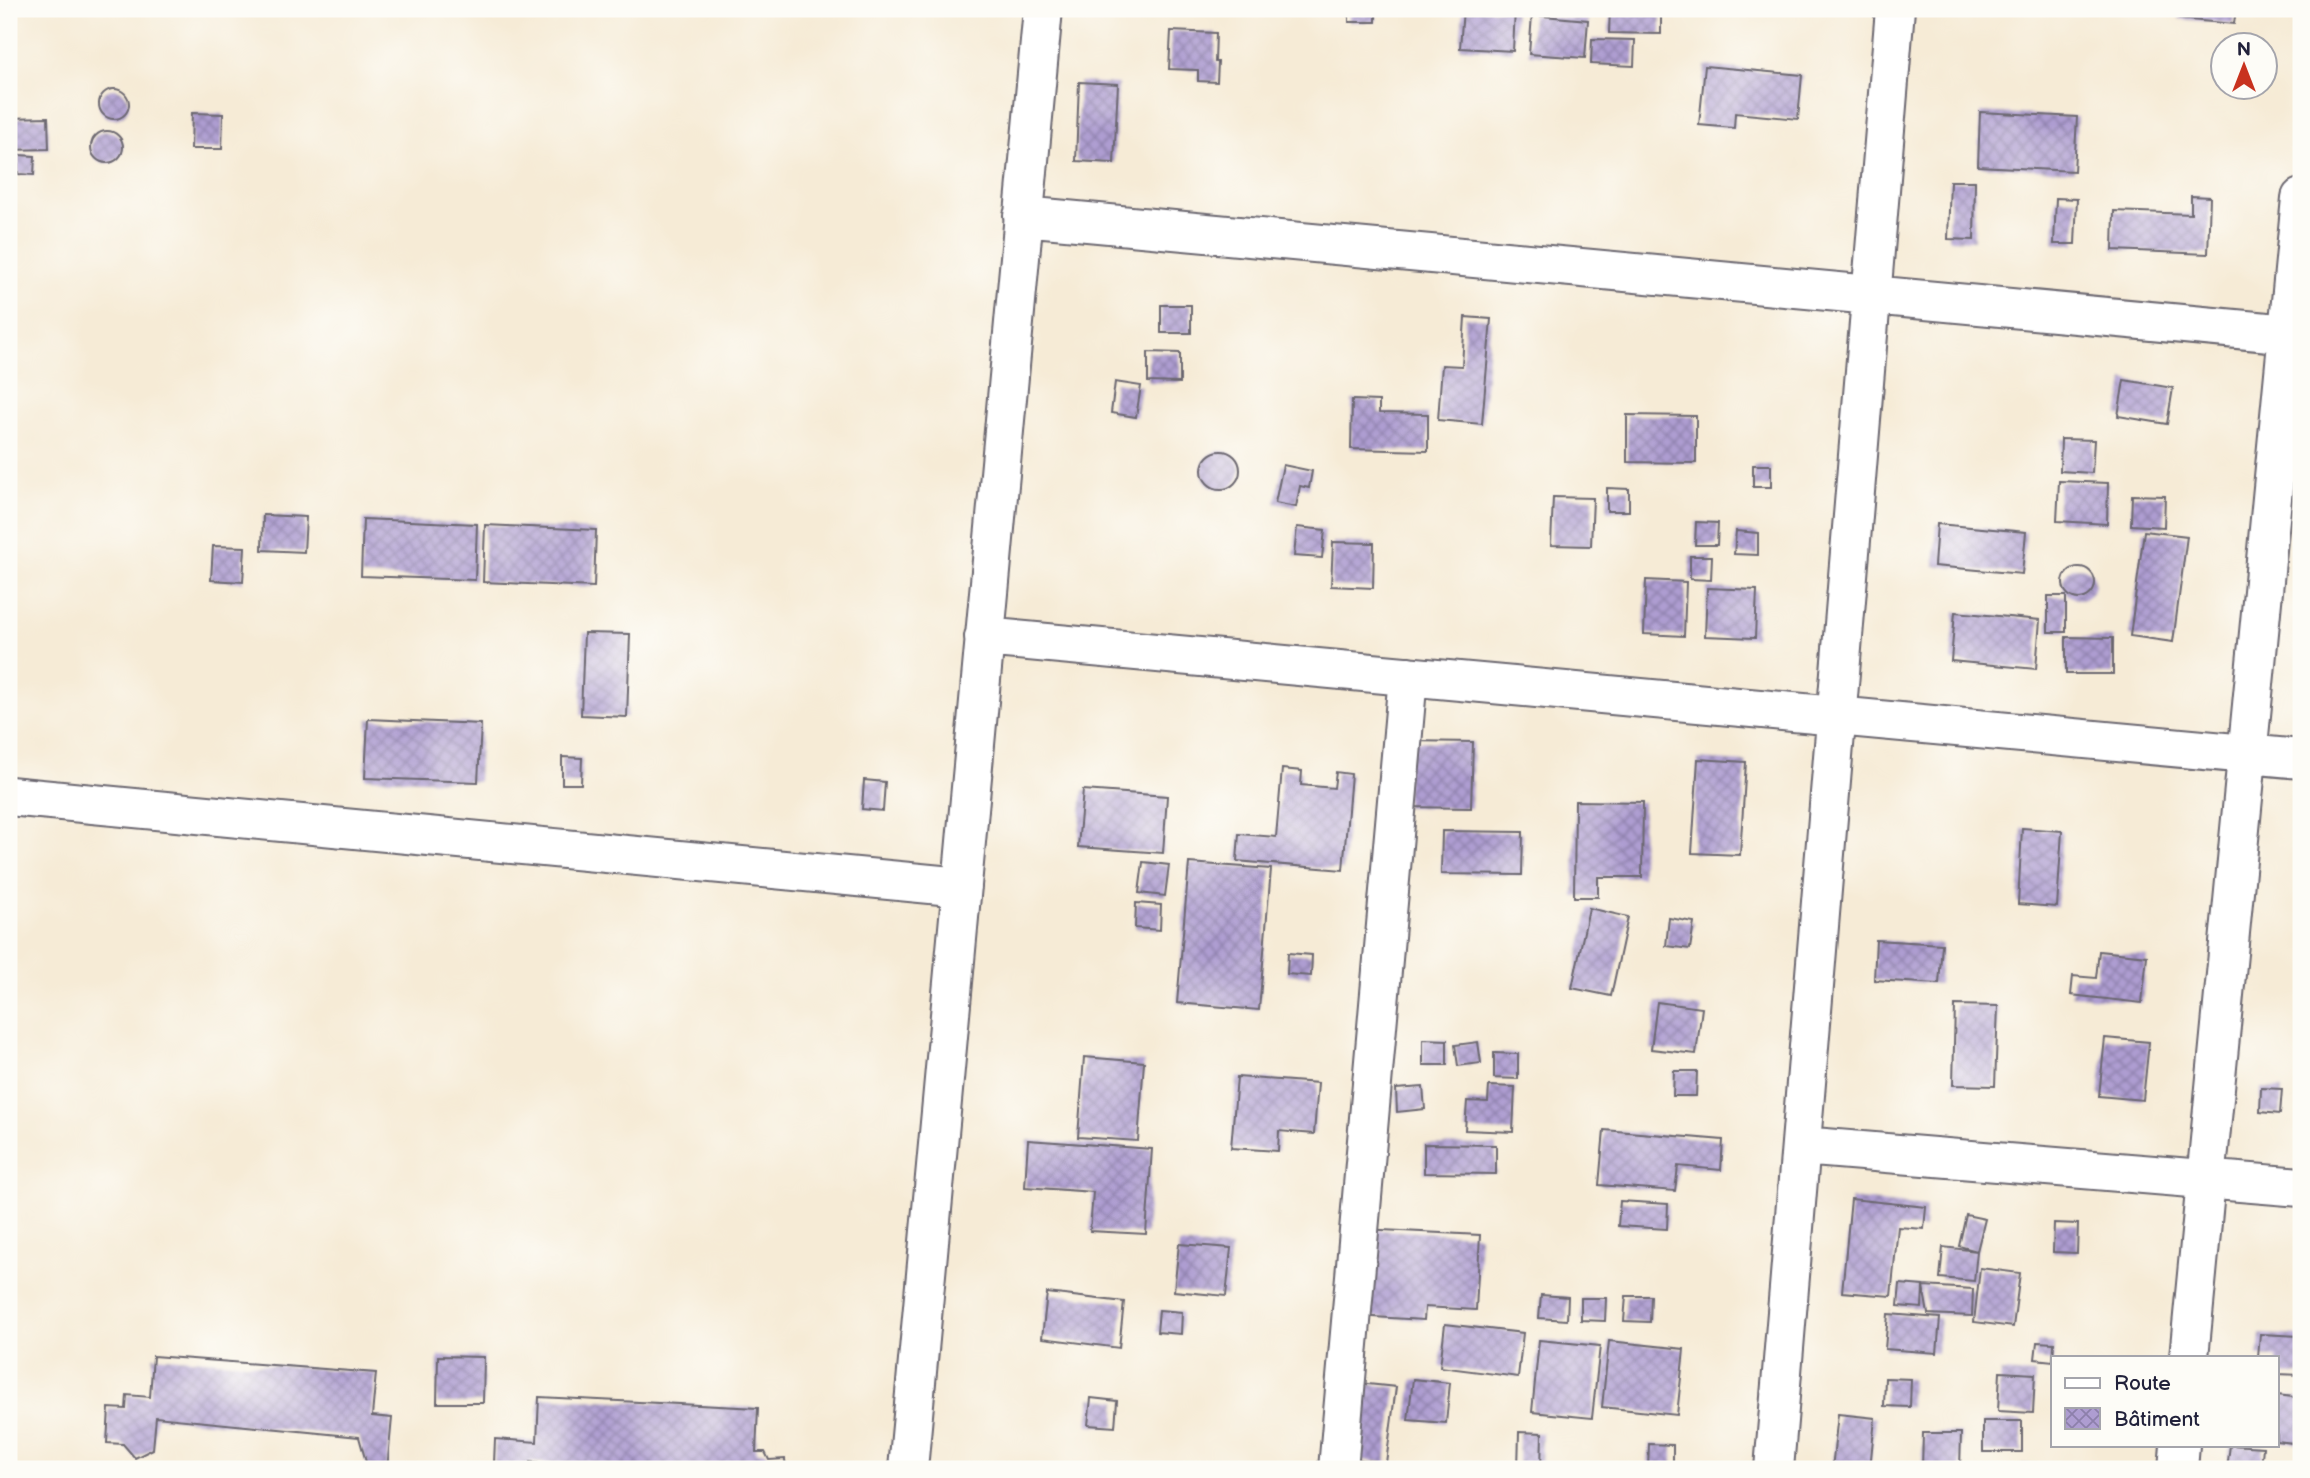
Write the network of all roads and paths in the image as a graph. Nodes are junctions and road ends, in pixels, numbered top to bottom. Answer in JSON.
{"nodes":[{"id":1,"x":1043,"y":9,"type":"edge"},
{"id":2,"x":1895,"y":9,"type":"edge"},
{"id":3,"x":2301,"y":198,"type":"edge"},
{"id":4,"x":1023,"y":216,"type":"junction"},
{"id":5,"x":1871,"y":295,"type":"junction"},
{"id":6,"x":2295,"y":334,"type":"edge"},
{"id":7,"x":984,"y":637,"type":"junction"},
{"id":8,"x":1408,"y":676,"type":"junction"},
{"id":9,"x":1837,"y":716,"type":"junction"},
{"id":10,"x":2247,"y":754,"type":"junction"},
{"id":11,"x":2301,"y":759,"type":"edge"},
{"id":12,"x":9,"y":796,"type":"edge"},
{"id":13,"x":962,"y":887,"type":"junction"},
{"id":14,"x":1801,"y":1146,"type":"junction"},
{"id":15,"x":2206,"y":1180,"type":"junction"},
{"id":16,"x":2301,"y":1187,"type":"edge"},
{"id":17,"x":2189,"y":1356,"type":"edge"},
{"id":18,"x":2180,"y":1446,"type":"edge"},
{"id":19,"x":908,"y":1469,"type":"edge"},
{"id":20,"x":1338,"y":1469,"type":"edge"},
{"id":21,"x":1774,"y":1469,"type":"edge"},
{"id":22,"x":2178,"y":1469,"type":"edge"}],
"edges":[{"from":1,"to":4,"type":"street"},
{"from":2,"to":5,"type":"street"},
{"from":3,"to":6,"type":"street"},
{"from":4,"to":5,"type":"street"},
{"from":4,"to":7,"type":"street"},
{"from":5,"to":6,"type":"street"},
{"from":5,"to":9,"type":"street"},
{"from":6,"to":10,"type":"street"},
{"from":7,"to":8,"type":"street"},
{"from":7,"to":13,"type":"street"},
{"from":8,"to":9,"type":"street"},
{"from":8,"to":20,"type":"street"},
{"from":9,"to":10,"type":"street"},
{"from":9,"to":14,"type":"street"},
{"from":10,"to":11,"type":"street"},
{"from":10,"to":15,"type":"street"},
{"from":12,"to":13,"type":"street"},
{"from":13,"to":19,"type":"street"},
{"from":14,"to":15,"type":"street"},
{"from":14,"to":21,"type":"street"},
{"from":15,"to":16,"type":"street"},
{"from":15,"to":17,"type":"street"},
{"from":18,"to":22,"type":"street"}]}
